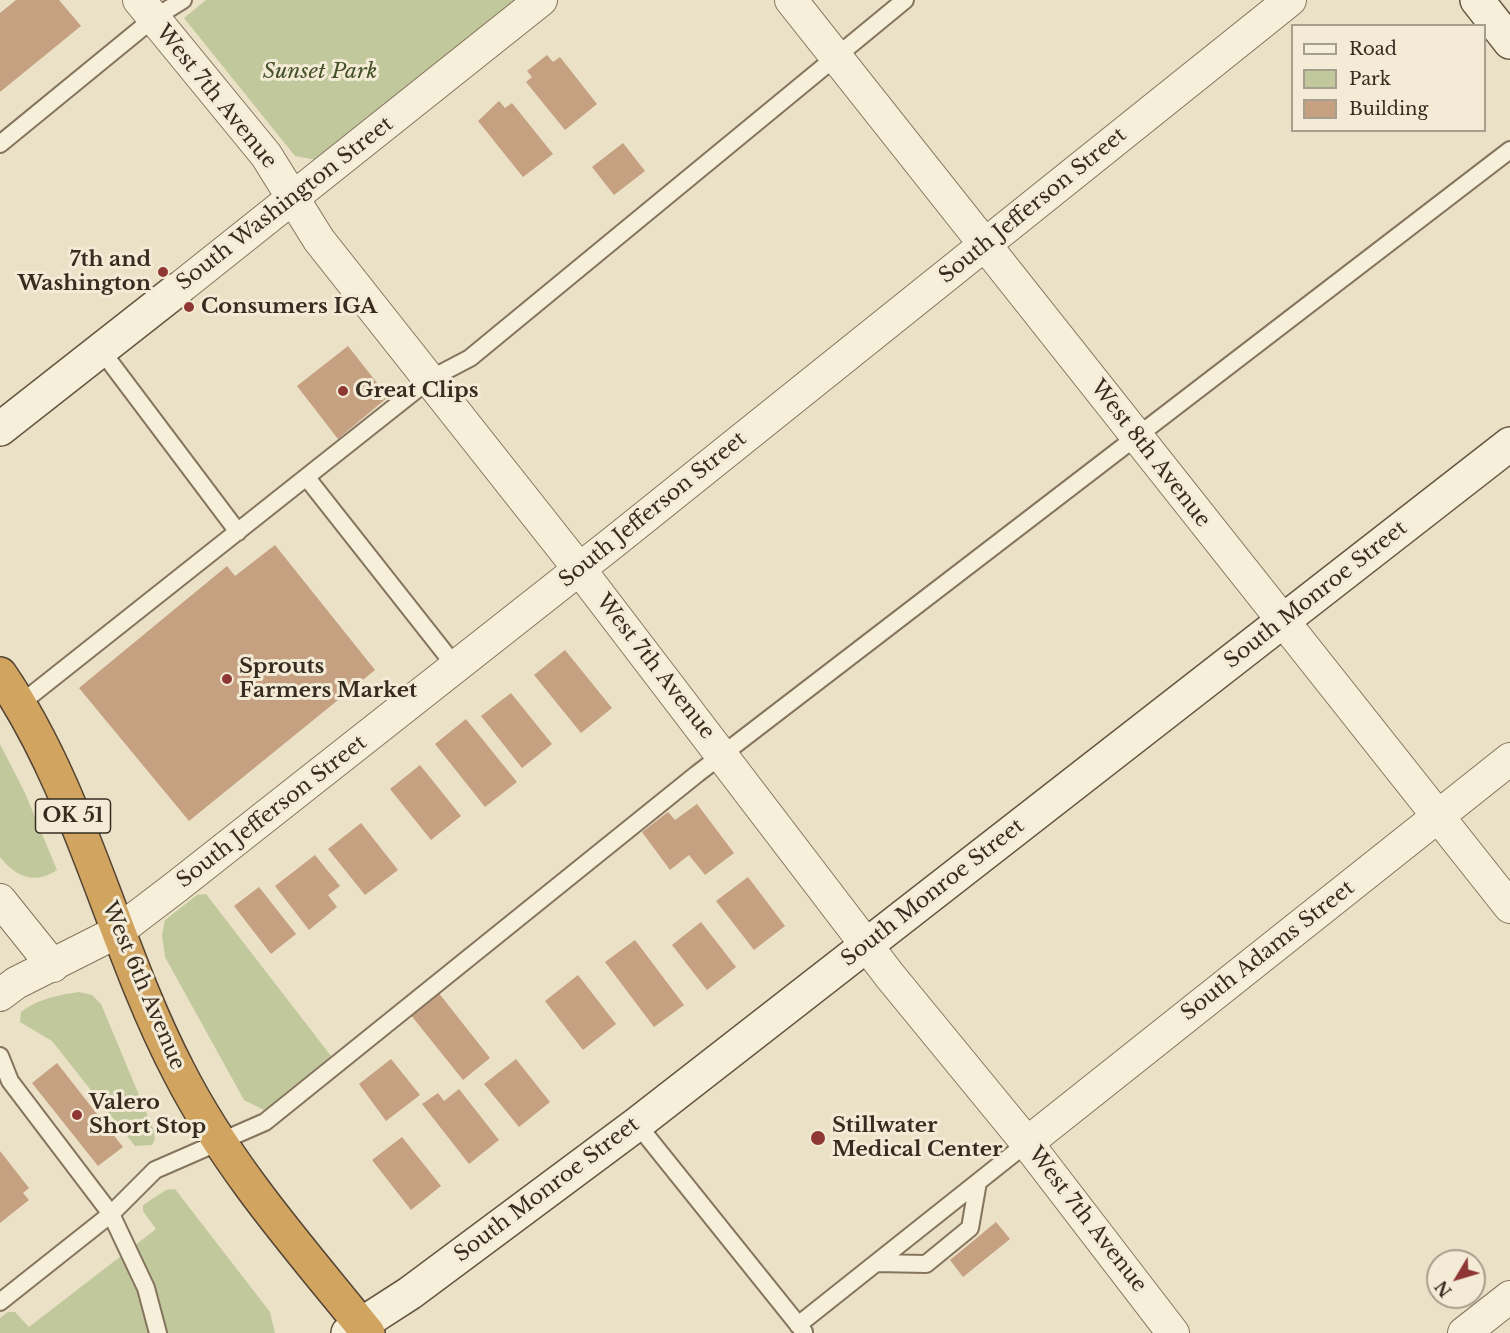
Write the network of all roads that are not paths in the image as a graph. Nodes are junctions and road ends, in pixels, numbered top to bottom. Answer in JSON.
{"nodes":[{"id":1,"x":183,"y":0,"type":"edge"},
{"id":2,"x":541,"y":0,"type":"edge"},
{"id":3,"x":791,"y":0,"type":"edge"},
{"id":4,"x":905,"y":0,"type":"edge"},
{"id":5,"x":1290,"y":0,"type":"edge"},
{"id":6,"x":1486,"y":3,"type":"edge"},
{"id":7,"x":146,"y":9,"type":"edge"},
{"id":8,"x":1510,"y":42,"type":"edge"},
{"id":9,"x":834,"y":56,"type":"junction"},
{"id":10,"x":0,"y":144,"type":"edge"},
{"id":11,"x":1510,"y":150,"type":"edge"},
{"id":12,"x":293,"y":199,"type":"junction"},
{"id":13,"x":984,"y":245,"type":"junction"},
{"id":14,"x":177,"y":290,"type":"joint"},
{"id":15,"x":101,"y":350,"type":"junction"},
{"id":16,"x":430,"y":380,"type":"junction"},
{"id":17,"x":2,"y":423,"type":"edge"},
{"id":18,"x":1135,"y":435,"type":"junction"},
{"id":19,"x":1510,"y":444,"type":"edge"},
{"id":20,"x":307,"y":478,"type":"junction"},
{"id":21,"x":238,"y":532,"type":"junction"},
{"id":22,"x":580,"y":570,"type":"junction"},
{"id":23,"x":1282,"y":622,"type":"junction"},
{"id":24,"x":456,"y":667,"type":"junction"},
{"id":25,"x":0,"y":674,"type":"edge"},
{"id":26,"x":20,"y":704,"type":"junction"},
{"id":27,"x":723,"y":756,"type":"junction"},
{"id":28,"x":1510,"y":759,"type":"edge"},
{"id":29,"x":1437,"y":817,"type":"junction"},
{"id":30,"x":0,"y":900,"type":"edge"},
{"id":31,"x":1510,"y":908,"type":"edge"},
{"id":32,"x":117,"y":932,"type":"junction"},
{"id":33,"x":866,"y":945,"type":"junction"},
{"id":34,"x":52,"y":966,"type":"junction"},
{"id":35,"x":0,"y":995,"type":"edge"},
{"id":36,"x":0,"y":1056,"type":"edge"},
{"id":37,"x":637,"y":1124,"type":"junction"},
{"id":38,"x":218,"y":1142,"type":"junction"},
{"id":39,"x":1027,"y":1143,"type":"junction"},
{"id":40,"x":978,"y":1182,"type":"junction"},
{"id":41,"x":111,"y":1214,"type":"junction"},
{"id":42,"x":876,"y":1263,"type":"junction"},
{"id":43,"x":1510,"y":1297,"type":"edge"},
{"id":44,"x":0,"y":1302,"type":"edge"},
{"id":45,"x":801,"y":1329,"type":"edge"},
{"id":46,"x":1476,"y":1329,"type":"edge"},
{"id":47,"x":359,"y":1330,"type":"edge"},
{"id":48,"x":158,"y":1333,"type":"edge"},
{"id":49,"x":1173,"y":1333,"type":"edge"}],
"edges":[{"from":1,"to":7,"type":"lane"},
{"from":2,"to":12,"type":"street","name":"South Washington Street"},
{"from":3,"to":9,"type":"street","name":"West 8th Avenue"},
{"from":4,"to":9,"type":"lane"},
{"from":5,"to":13,"type":"street","name":"South Jefferson Street"},
{"from":6,"to":8,"type":"street"},
{"from":7,"to":10,"type":"lane"},
{"from":7,"to":12,"type":"street","name":"West 7th Avenue"},
{"from":9,"to":13,"type":"street","name":"West 8th Avenue"},
{"from":9,"to":16,"type":"lane"},
{"from":11,"to":18,"type":"lane"},
{"from":12,"to":14,"type":"street","name":"South Washington Street"},
{"from":12,"to":16,"type":"street","name":"West 7th Avenue"},
{"from":13,"to":18,"type":"street","name":"West 8th Avenue"},
{"from":13,"to":22,"type":"street","name":"South Jefferson Street"},
{"from":14,"to":15,"type":"street","name":"South Washington Street"},
{"from":15,"to":17,"type":"street","name":"South Washington Street"},
{"from":15,"to":21,"type":"lane"},
{"from":16,"to":20,"type":"lane"},
{"from":16,"to":22,"type":"street","name":"West 7th Avenue"},
{"from":18,"to":23,"type":"street","name":"West 8th Avenue"},
{"from":18,"to":27,"type":"lane"},
{"from":19,"to":23,"type":"street","name":"South Monroe Street"},
{"from":20,"to":21,"type":"lane"},
{"from":20,"to":24,"type":"lane"},
{"from":21,"to":26,"type":"lane"},
{"from":22,"to":24,"type":"street","name":"South Jefferson Street"},
{"from":22,"to":27,"type":"street","name":"West 7th Avenue"},
{"from":23,"to":29,"type":"street","name":"West 8th Avenue"},
{"from":23,"to":33,"type":"street","name":"South Monroe Street"},
{"from":24,"to":32,"type":"street","name":"South Jefferson Street"},
{"from":25,"to":26,"type":"highway","name":"West 6th Avenue","number":"OK 51"},
{"from":26,"to":32,"type":"highway","name":"West 6th Avenue","number":"OK 51"},
{"from":27,"to":33,"type":"street","name":"West 7th Avenue"},
{"from":27,"to":38,"type":"lane"},
{"from":28,"to":29,"type":"street","name":"South Adams Street"},
{"from":29,"to":31,"type":"street","name":"West 8th Avenue"},
{"from":29,"to":39,"type":"street","name":"South Adams Street"},
{"from":30,"to":34,"type":"street"},
{"from":32,"to":34,"type":"street","name":"South Jefferson Street"},
{"from":32,"to":38,"type":"highway","name":"West 6th Avenue","number":"OK 51"},
{"from":33,"to":37,"type":"street","name":"South Monroe Street"},
{"from":33,"to":39,"type":"street","name":"West 7th Avenue"},
{"from":34,"to":35,"type":"street","name":"South Jefferson Street"},
{"from":36,"to":41,"type":"lane"},
{"from":37,"to":45,"type":"lane"},
{"from":37,"to":47,"type":"street","name":"South Monroe Street"},
{"from":38,"to":41,"type":"lane"},
{"from":38,"to":47,"type":"highway","name":"West 6th Avenue","number":"OK 51"},
{"from":39,"to":40,"type":"lane"},
{"from":39,"to":49,"type":"street","name":"West 7th Avenue"},
{"from":40,"to":42,"type":"lane"},
{"from":40,"to":42,"type":"lane"},
{"from":41,"to":44,"type":"lane"},
{"from":41,"to":48,"type":"lane"},
{"from":42,"to":45,"type":"lane"},
{"from":43,"to":46,"type":"street"}]}
